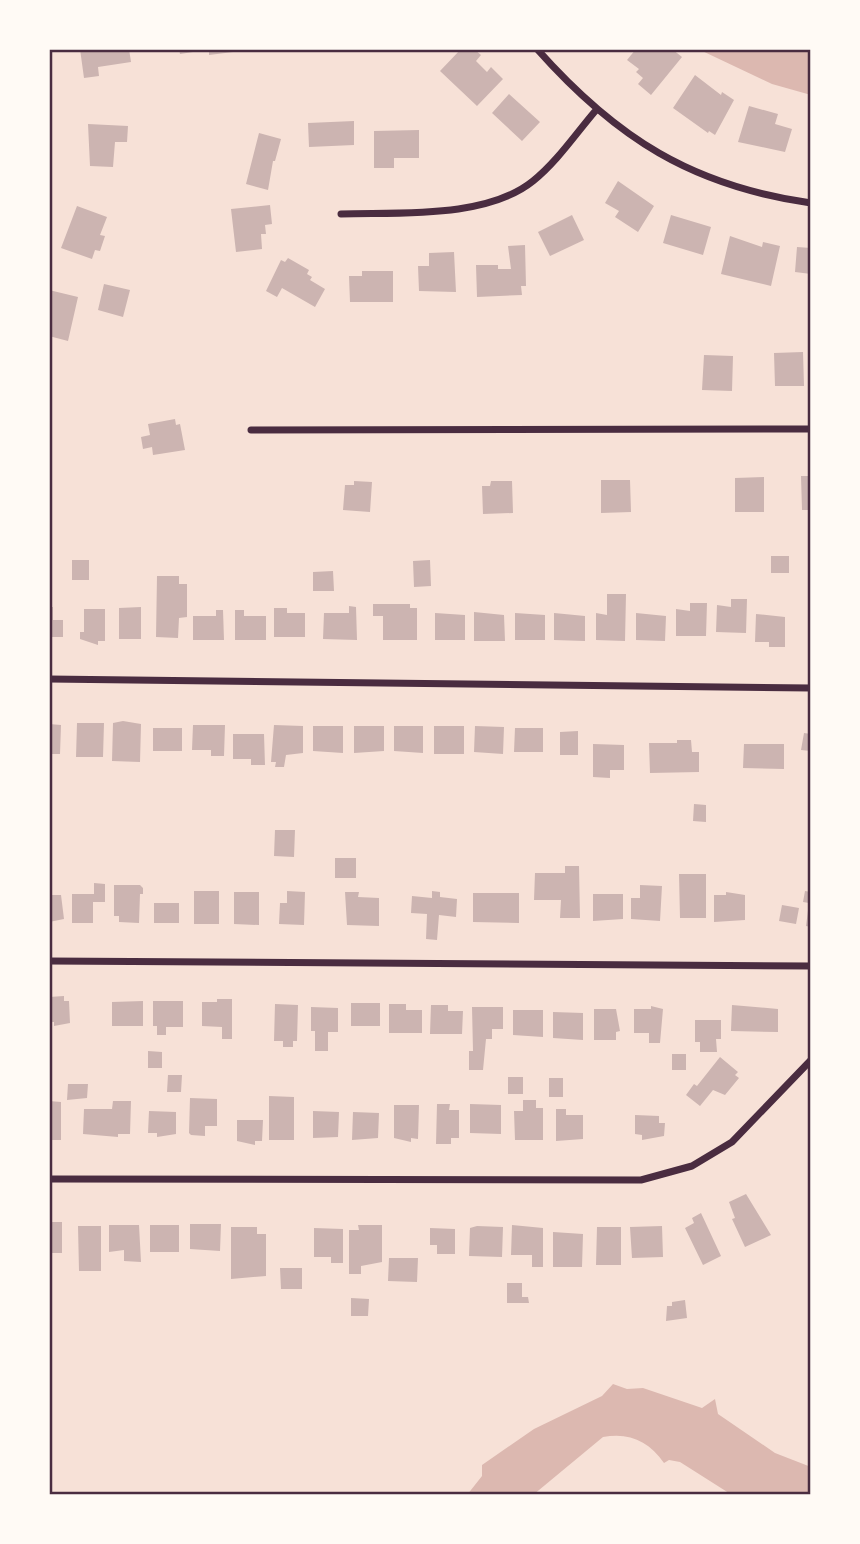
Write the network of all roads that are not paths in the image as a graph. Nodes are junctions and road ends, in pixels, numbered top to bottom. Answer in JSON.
{"nodes":[{"id":1,"x":537,"y":49,"type":"edge"},
{"id":2,"x":597,"y":110,"type":"junction"},
{"id":3,"x":811,"y":203,"type":"edge"},
{"id":4,"x":341,"y":214,"type":"dead end"},
{"id":5,"x":811,"y":429,"type":"edge"},
{"id":6,"x":251,"y":430,"type":"dead end"},
{"id":7,"x":49,"y":679,"type":"edge"},
{"id":8,"x":811,"y":688,"type":"edge"},
{"id":9,"x":49,"y":961,"type":"edge"},
{"id":10,"x":811,"y":966,"type":"edge"},
{"id":11,"x":811,"y":1060,"type":"edge"},
{"id":12,"x":49,"y":1179,"type":"edge"}],
"edges":[{"from":1,"to":2,"type":"street"},
{"from":2,"to":3,"type":"street"},
{"from":2,"to":4,"type":"street"},
{"from":5,"to":6,"type":"street"},
{"from":7,"to":8,"type":"street"},
{"from":9,"to":10,"type":"street"},
{"from":11,"to":12,"type":"street"}]}
